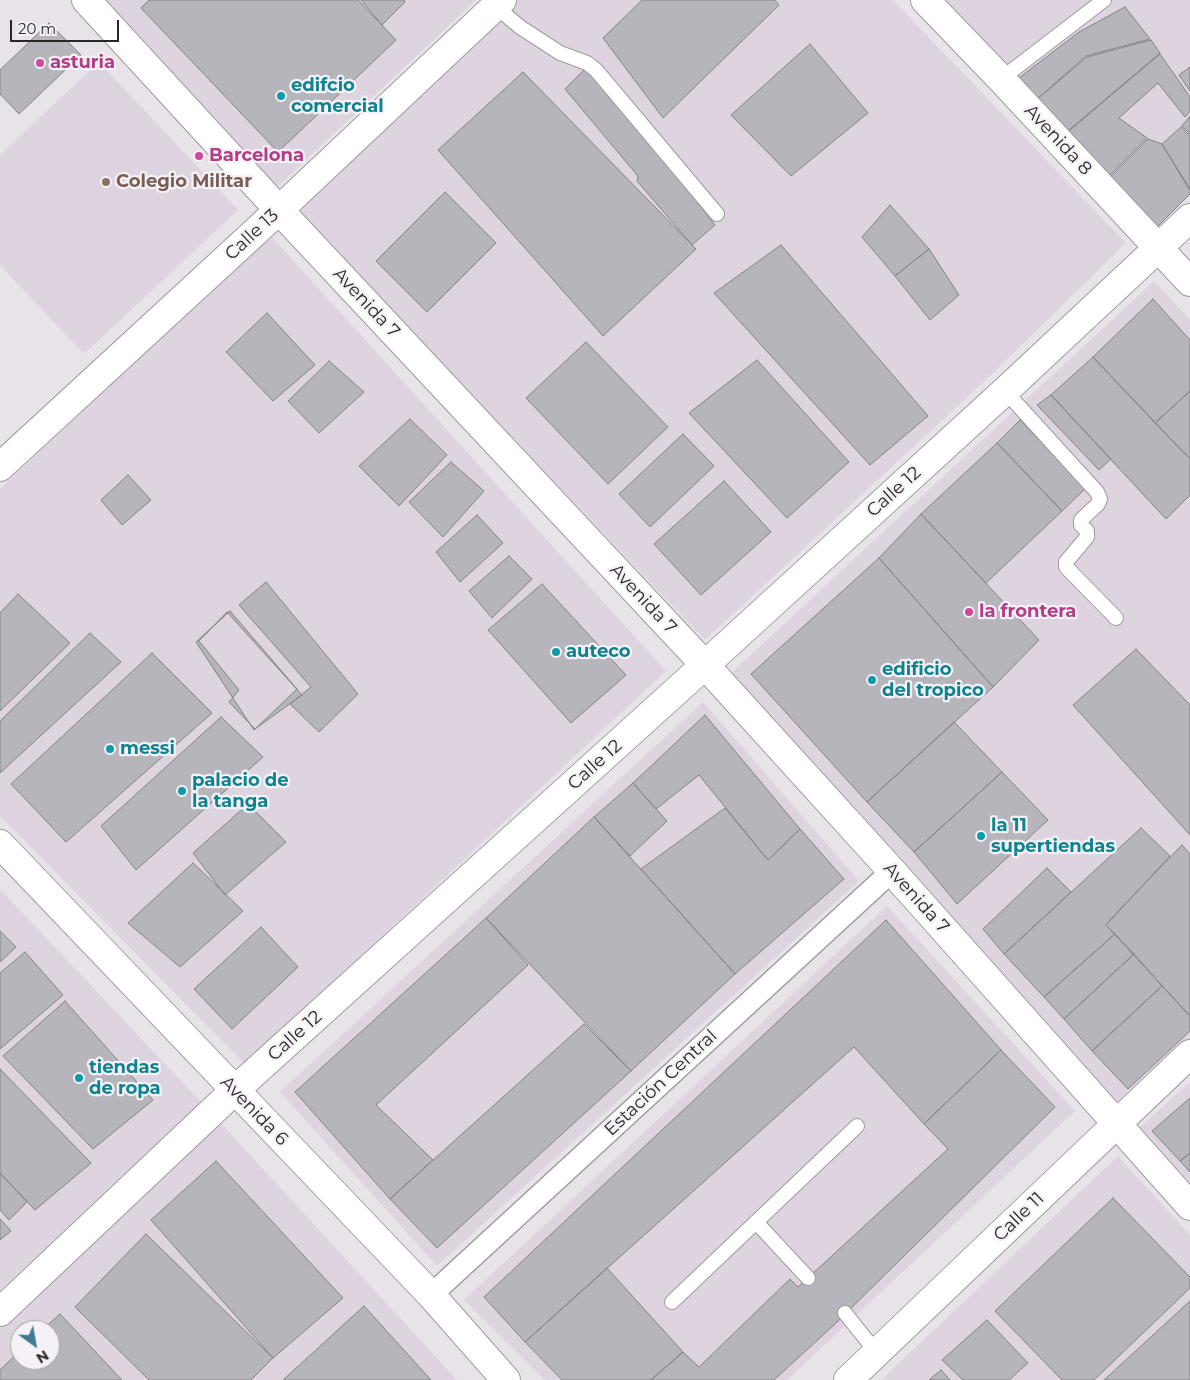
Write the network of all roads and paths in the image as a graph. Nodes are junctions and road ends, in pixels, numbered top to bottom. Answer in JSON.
{"nodes":[{"id":1,"x":86,"y":0,"type":"edge"},
{"id":2,"x":926,"y":0,"type":"edge"},
{"id":3,"x":1104,"y":0,"type":"edge"},
{"id":4,"x":499,"y":3,"type":"edge"},
{"id":5,"x":1002,"y":79,"type":"junction"},
{"id":6,"x":279,"y":210,"type":"junction"},
{"id":7,"x":717,"y":214,"type":"dead end"},
{"id":8,"x":1190,"y":218,"type":"edge"},
{"id":9,"x":1158,"y":248,"type":"junction"},
{"id":10,"x":1190,"y":282,"type":"edge"},
{"id":11,"x":1005,"y":391,"type":"junction"},
{"id":12,"x":0,"y":467,"type":"edge"},
{"id":13,"x":1116,"y":618,"type":"dead end"},
{"id":14,"x":705,"y":665,"type":"junction"},
{"id":15,"x":0,"y":844,"type":"edge"},
{"id":16,"x":892,"y":871,"type":"junction"},
{"id":17,"x":1190,"y":1054,"type":"edge"},
{"id":18,"x":234,"y":1091,"type":"junction"},
{"id":19,"x":1116,"y":1124,"type":"junction"},
{"id":20,"x":857,"y":1126,"type":"dead end"},
{"id":21,"x":1190,"y":1206,"type":"edge"},
{"id":22,"x":756,"y":1222,"type":"junction"},
{"id":23,"x":808,"y":1278,"type":"dead end"},
{"id":24,"x":430,"y":1295,"type":"junction"},
{"id":25,"x":672,"y":1302,"type":"dead end"},
{"id":26,"x":0,"y":1312,"type":"edge"},
{"id":27,"x":845,"y":1313,"type":"dead end"},
{"id":28,"x":877,"y":1353,"type":"junction"},
{"id":29,"x":506,"y":1380,"type":"edge"},
{"id":30,"x":848,"y":1380,"type":"edge"}],
"edges":[{"from":1,"to":6,"type":"street","name":"Avenida 7"},
{"from":2,"to":5,"type":"street","name":"Avenida 8"},
{"from":3,"to":5,"type":"lane"},
{"from":4,"to":6,"type":"street","name":"Calle 13"},
{"from":4,"to":7,"type":"lane"},
{"from":5,"to":9,"type":"street","name":"Avenida 8"},
{"from":6,"to":12,"type":"street","name":"Calle 13"},
{"from":6,"to":14,"type":"street","name":"Avenida 7"},
{"from":8,"to":9,"type":"street","name":"Calle 12"},
{"from":9,"to":10,"type":"street","name":"Avenida 8"},
{"from":9,"to":11,"type":"street","name":"Calle 12"},
{"from":11,"to":13,"type":"lane"},
{"from":11,"to":14,"type":"street","name":"Calle 12"},
{"from":14,"to":16,"type":"street","name":"Avenida 7"},
{"from":14,"to":18,"type":"street","name":"Calle 12"},
{"from":15,"to":18,"type":"street","name":"Avenida 6"},
{"from":16,"to":19,"type":"street","name":"Avenida 7"},
{"from":16,"to":24,"type":"street","name":"Estación Central"},
{"from":17,"to":19,"type":"street","name":"Calle 11"},
{"from":18,"to":24,"type":"street","name":"Avenida 6"},
{"from":18,"to":26,"type":"street","name":"Calle 12"},
{"from":19,"to":21,"type":"street","name":"Avenida 7"},
{"from":19,"to":28,"type":"street","name":"Calle 11"},
{"from":20,"to":22,"type":"lane"},
{"from":22,"to":23,"type":"lane"},
{"from":22,"to":25,"type":"lane"},
{"from":24,"to":29,"type":"street","name":"Avenida 6"},
{"from":27,"to":28,"type":"lane"},
{"from":28,"to":30,"type":"street","name":"Calle 11"}]}
